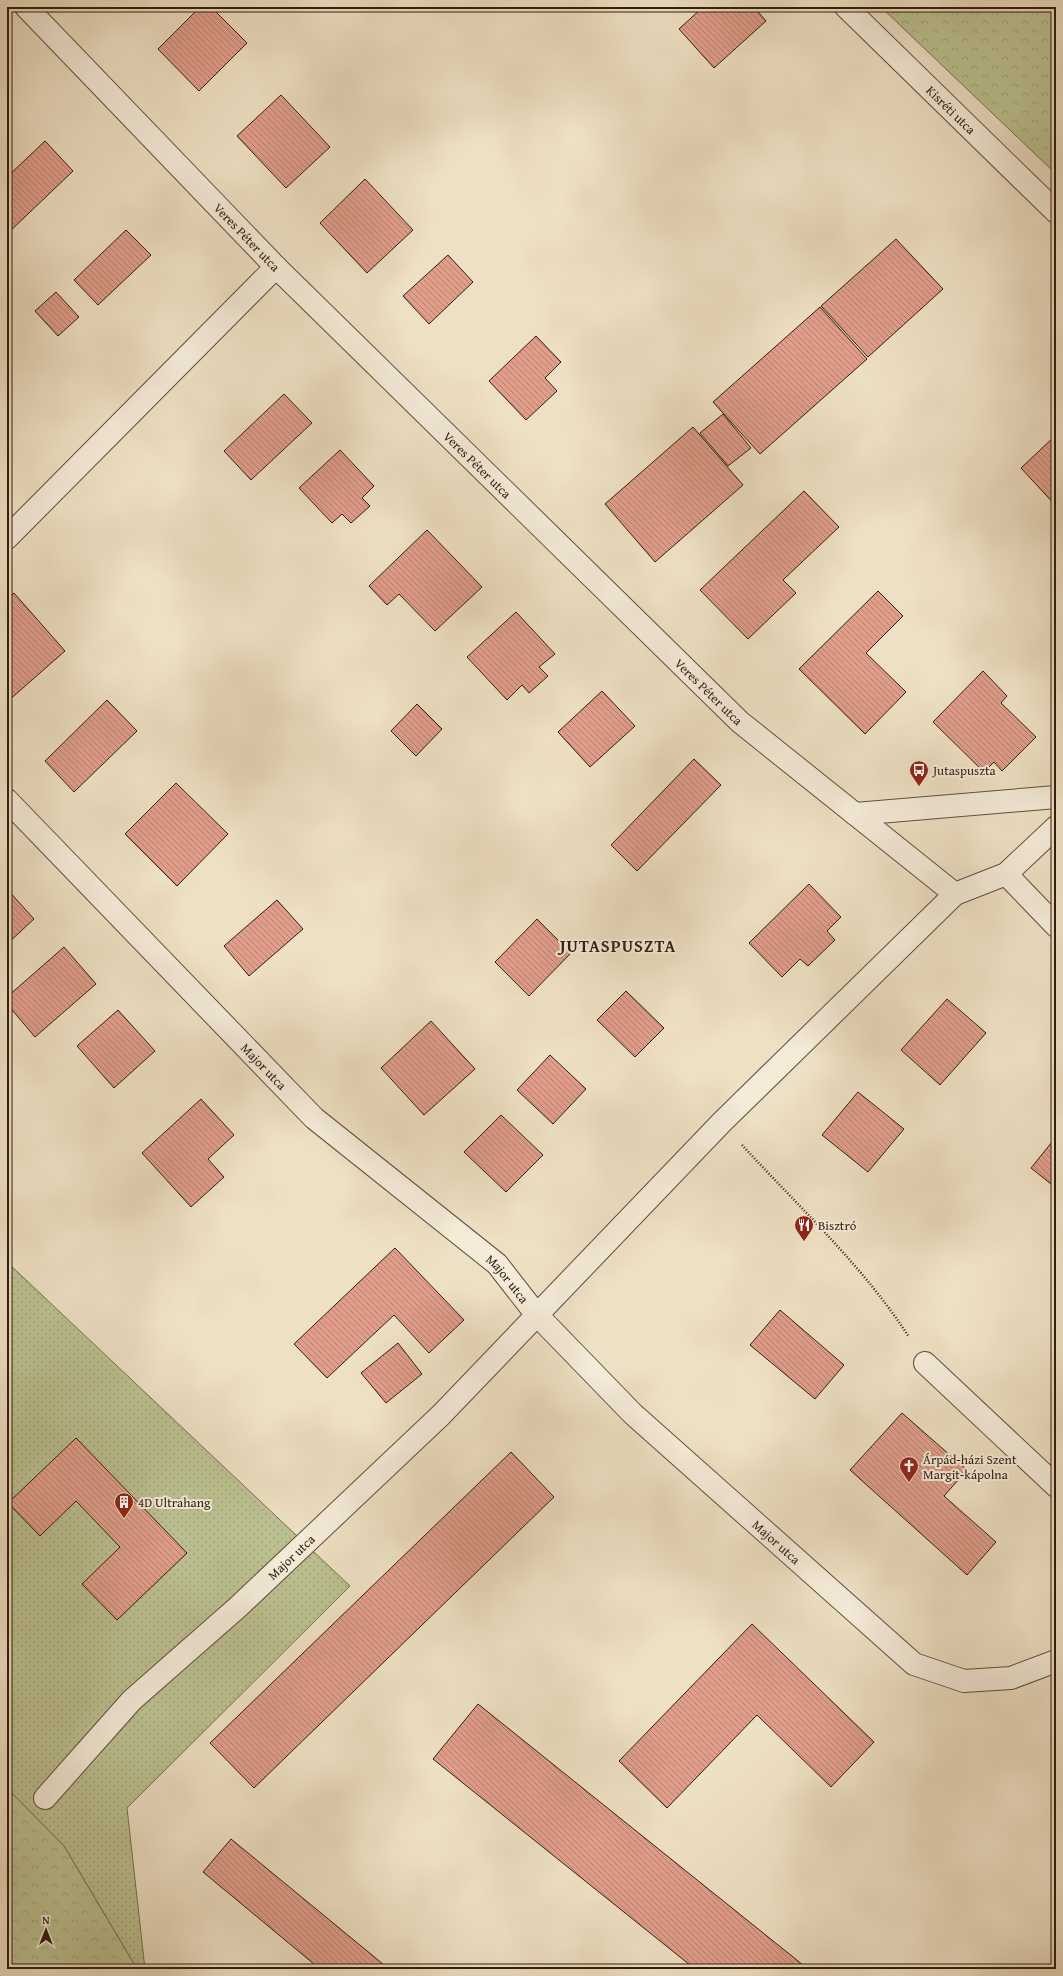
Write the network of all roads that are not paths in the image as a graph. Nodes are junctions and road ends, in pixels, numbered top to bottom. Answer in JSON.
{"nodes":[{"id":1,"x":26,"y":7,"type":"edge"},
{"id":2,"x":846,"y":7,"type":"edge"},
{"id":3,"x":1056,"y":212,"type":"edge"},
{"id":4,"x":276,"y":267,"type":"junction"},
{"id":5,"x":7,"y":538,"type":"edge"},
{"id":6,"x":1056,"y":797,"type":"edge"},
{"id":7,"x":7,"y":800,"type":"edge"},
{"id":8,"x":855,"y":814,"type":"junction"},
{"id":9,"x":1056,"y":827,"type":"edge"},
{"id":10,"x":1006,"y":874,"type":"junction"},
{"id":11,"x":955,"y":894,"type":"junction"},
{"id":12,"x":1056,"y":926,"type":"edge"},
{"id":13,"x":536,"y":1314,"type":"junction"},
{"id":14,"x":925,"y":1363,"type":"road end"},
{"id":15,"x":1056,"y":1486,"type":"edge"},
{"id":16,"x":1056,"y":1661,"type":"edge"},
{"id":17,"x":46,"y":1798,"type":"dead end"}],
"edges":[{"from":1,"to":4,"type":"street","name":"Veres Péter utca"},
{"from":2,"to":3,"type":"street","name":"Kisréti utca"},
{"from":4,"to":5,"type":"street"},
{"from":4,"to":8,"type":"street","name":"Veres Péter utca"},
{"from":6,"to":8,"type":"street"},
{"from":7,"to":13,"type":"street","name":"Major utca"},
{"from":8,"to":11,"type":"street","name":"Veres Péter utca"},
{"from":9,"to":10,"type":"street"},
{"from":10,"to":11,"type":"street"},
{"from":10,"to":12,"type":"street"},
{"from":11,"to":13,"type":"street"},
{"from":13,"to":16,"type":"street","name":"Major utca"},
{"from":13,"to":17,"type":"street","name":"Major utca"},
{"from":14,"to":15,"type":"street"}]}
